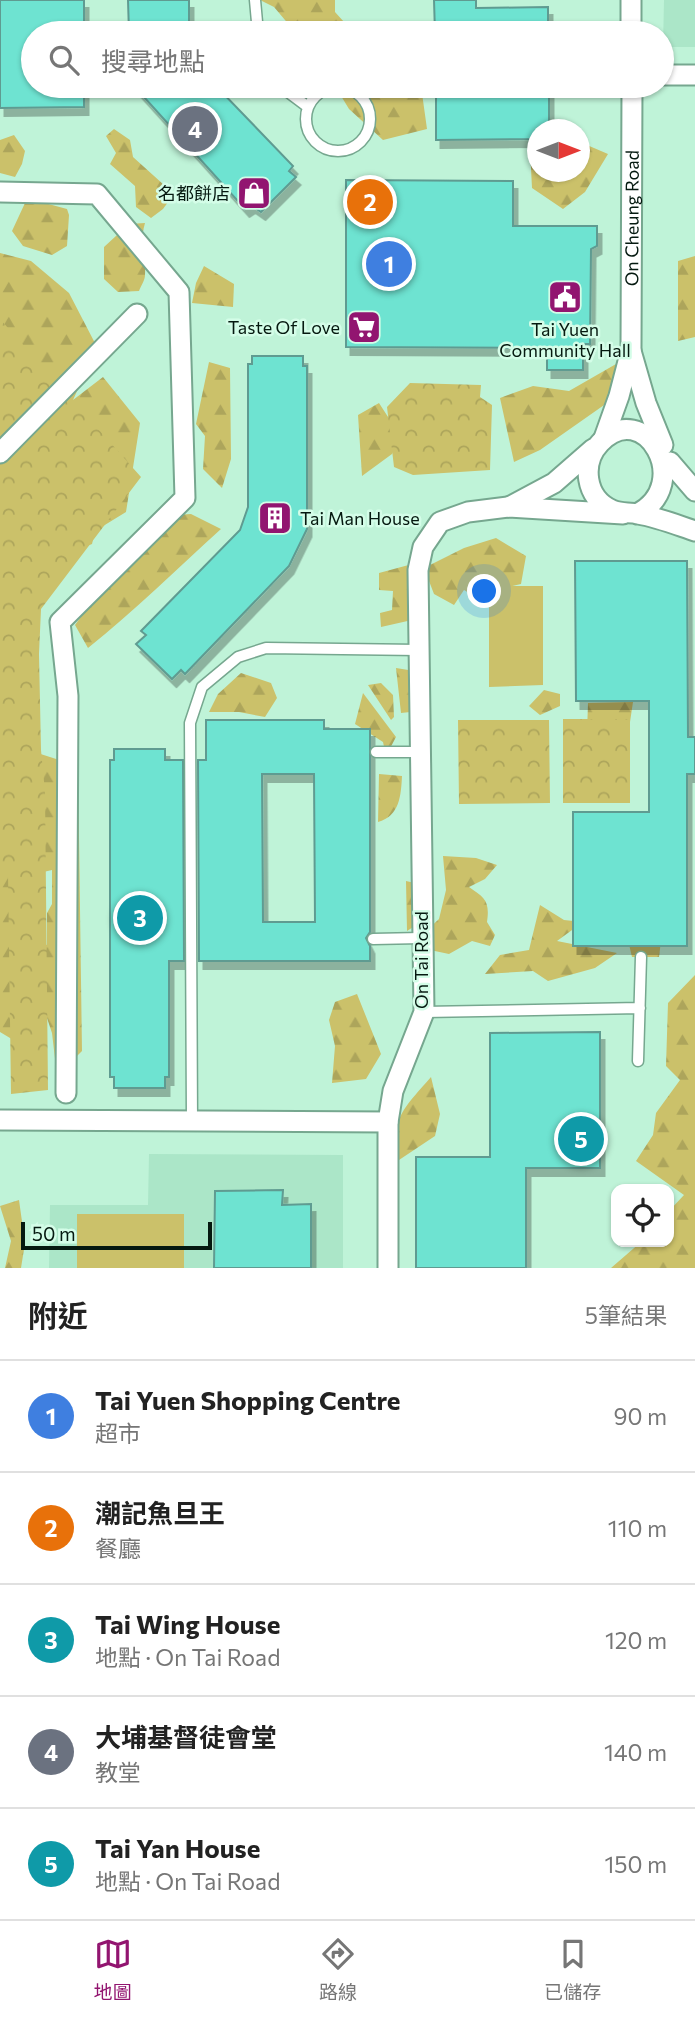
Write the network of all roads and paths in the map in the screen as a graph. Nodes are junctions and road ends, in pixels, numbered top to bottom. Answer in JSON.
{"nodes":[{"id":1,"x":255,"y":0,"type":"edge"},
{"id":2,"x":631,"y":0,"type":"edge"},
{"id":3,"x":257,"y":21,"type":"edge"},
{"id":4,"x":631,"y":21,"type":"edge"},
{"id":5,"x":674,"y":75,"type":"edge"},
{"id":6,"x":695,"y":75,"type":"edge"},
{"id":7,"x":296,"y":98,"type":"edge"},
{"id":8,"x":316,"y":98,"type":"edge"},
{"id":9,"x":361,"y":98,"type":"edge"},
{"id":10,"x":632,"y":98,"type":"edge"},
{"id":11,"x":308,"y":107,"type":"junction"},
{"id":12,"x":0,"y":192,"type":"edge"},
{"id":13,"x":137,"y":314,"type":"dead end"},
{"id":14,"x":631,"y":350,"type":"junction"},
{"id":15,"x":599,"y":444,"type":"junction"},
{"id":16,"x":0,"y":453,"type":"edge"},
{"id":17,"x":667,"y":456,"type":"junction"},
{"id":18,"x":695,"y":491,"type":"edge"},
{"id":19,"x":508,"y":507,"type":"junction"},
{"id":20,"x":630,"y":514,"type":"junction"},
{"id":21,"x":695,"y":530,"type":"edge"},
{"id":22,"x":419,"y":650,"type":"junction"},
{"id":23,"x":376,"y":752,"type":"dead end"},
{"id":24,"x":420,"y":752,"type":"junction"},
{"id":25,"x":373,"y":939,"type":"dead end"},
{"id":26,"x":421,"y":939,"type":"junction"},
{"id":27,"x":641,"y":957,"type":"dead end"},
{"id":28,"x":640,"y":1008,"type":"junction"},
{"id":29,"x":424,"y":1012,"type":"junction"},
{"id":30,"x":638,"y":1061,"type":"dead end"},
{"id":31,"x":66,"y":1093,"type":"dead end"},
{"id":32,"x":0,"y":1121,"type":"edge"},
{"id":33,"x":192,"y":1122,"type":"junction"},
{"id":34,"x":388,"y":1122,"type":"junction"},
{"id":35,"x":388,"y":1268,"type":"edge"}],
"edges":[{"from":1,"to":3,"type":"lane"},
{"from":2,"to":4,"type":"street"},
{"from":5,"to":6,"type":"street"},
{"from":7,"to":11,"type":"lane"},
{"from":8,"to":11,"type":"lane"},
{"from":9,"to":11,"type":"lane"},
{"from":10,"to":14,"type":"street","name":"On Cheung Road"},
{"from":12,"to":31,"type":"street"},
{"from":13,"to":16,"type":"street"},
{"from":14,"to":15,"type":"street","name":"On Cheung Road"},
{"from":14,"to":17,"type":"street","name":"On Cheung Road"},
{"from":15,"to":17,"type":"street","name":"On Cheung Road"},
{"from":15,"to":19,"type":"street","name":"On Tai Road"},
{"from":15,"to":20,"type":"street","name":"On Cheung Road"},
{"from":17,"to":18,"type":"street","name":"On Cheung Road"},
{"from":17,"to":20,"type":"street"},
{"from":19,"to":20,"type":"street","name":"On Tai Road"},
{"from":19,"to":22,"type":"street","name":"On Tai Road"},
{"from":20,"to":21,"type":"street","name":"On Cheung Road"},
{"from":22,"to":24,"type":"street","name":"On Tai Road"},
{"from":22,"to":33,"type":"lane"},
{"from":23,"to":24,"type":"lane"},
{"from":24,"to":26,"type":"street","name":"On Tai Road"},
{"from":25,"to":26,"type":"lane"},
{"from":26,"to":29,"type":"street","name":"On Tai Road"},
{"from":27,"to":28,"type":"lane"},
{"from":28,"to":29,"type":"lane"},
{"from":28,"to":30,"type":"lane"},
{"from":29,"to":34,"type":"street","name":"On Tai Road"},
{"from":32,"to":33,"type":"street"},
{"from":33,"to":34,"type":"street"},
{"from":34,"to":35,"type":"street","name":"On Tai Road"}]}
